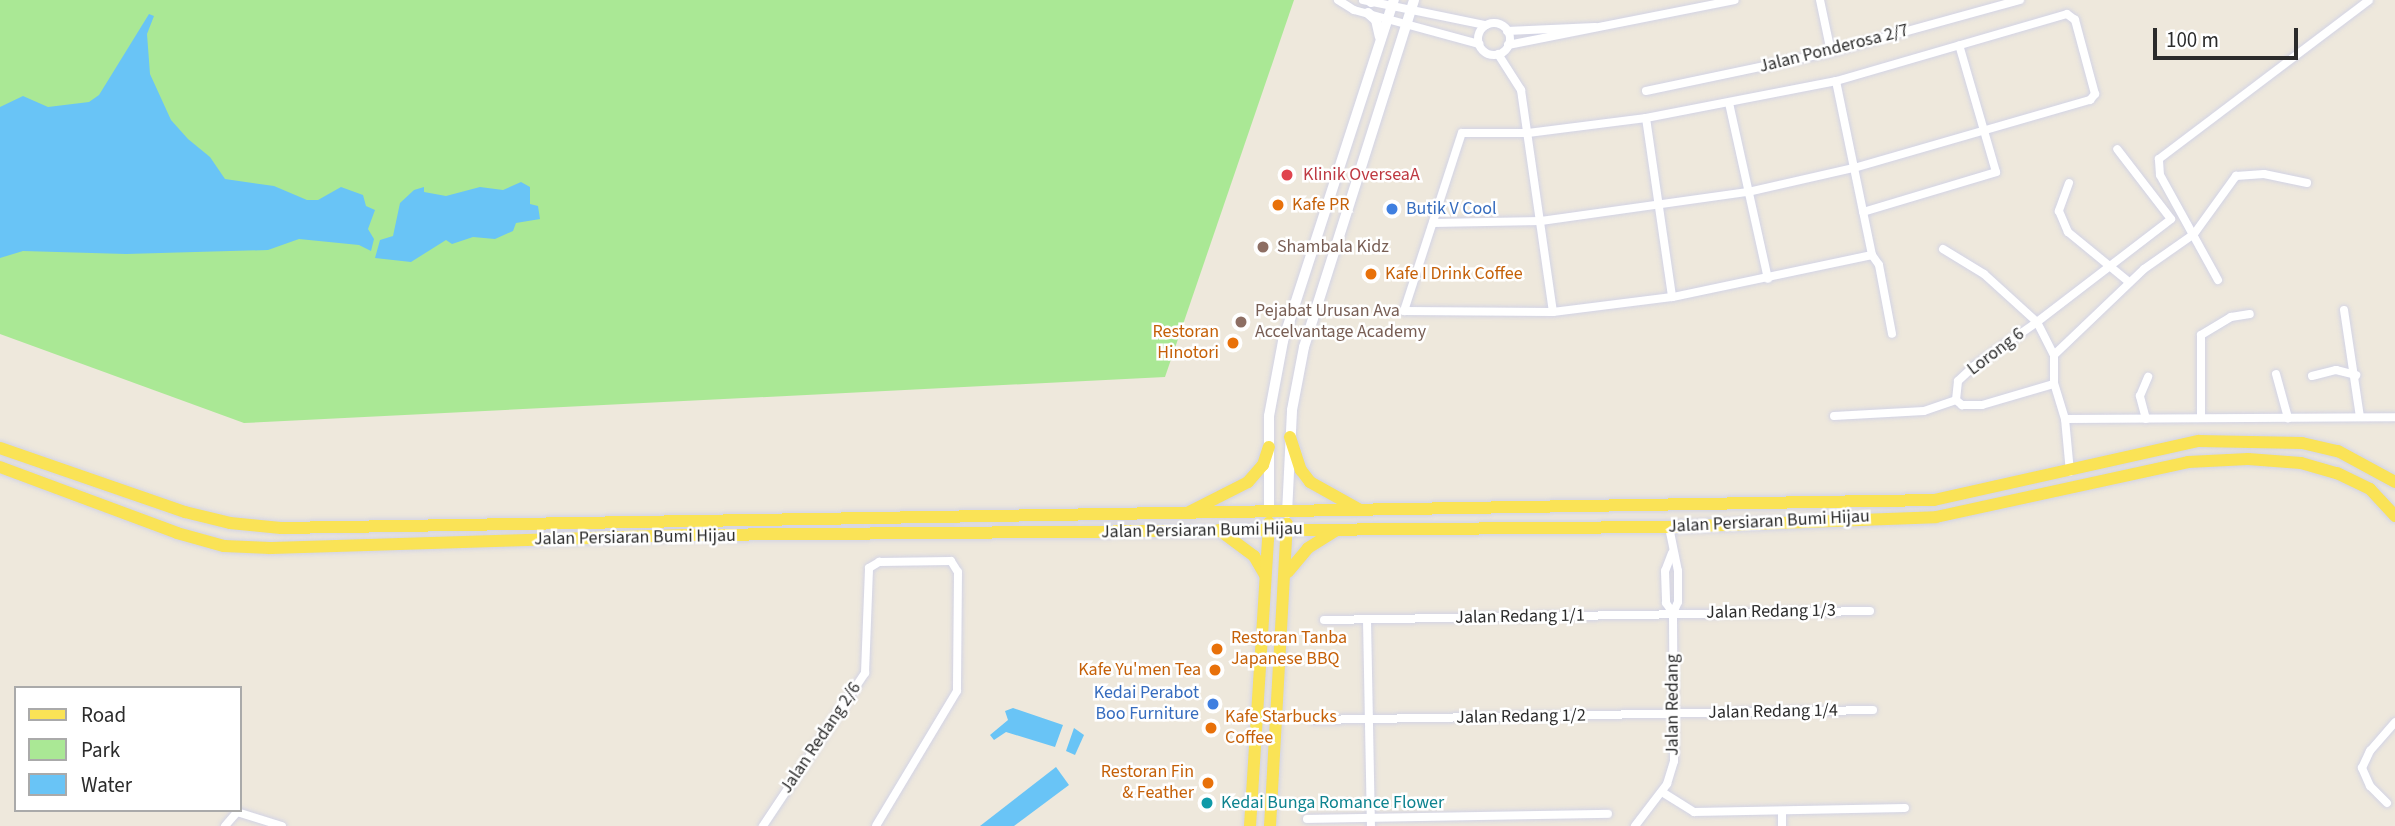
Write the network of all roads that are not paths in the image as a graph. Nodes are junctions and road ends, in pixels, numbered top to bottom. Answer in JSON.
{"nodes":[{"id":1,"x":1338,"y":0,"type":"edge"},
{"id":2,"x":1735,"y":0,"type":"edge"},
{"id":3,"x":1820,"y":0,"type":"edge"},
{"id":4,"x":2020,"y":0,"type":"edge"},
{"id":5,"x":2369,"y":0,"type":"edge"},
{"id":6,"x":1394,"y":2,"type":"edge"},
{"id":7,"x":1370,"y":4,"type":"edge"},
{"id":8,"x":1413,"y":4,"type":"edge"},
{"id":9,"x":1445,"y":13,"type":"junction"},
{"id":10,"x":1389,"y":17,"type":"junction"},
{"id":11,"x":1409,"y":22,"type":"junction"},
{"id":12,"x":1485,"y":25,"type":"junction"},
{"id":13,"x":1551,"y":27,"type":"junction"},
{"id":14,"x":1531,"y":28,"type":"junction"},
{"id":15,"x":1602,"y":28,"type":"junction"},
{"id":16,"x":1438,"y":31,"type":"junction"},
{"id":17,"x":1507,"y":31,"type":"junction"},
{"id":18,"x":1552,"y":39,"type":"junction"},
{"id":19,"x":1380,"y":40,"type":"junction"},
{"id":20,"x":1531,"y":42,"type":"junction"},
{"id":21,"x":1479,"y":44,"type":"junction"},
{"id":22,"x":1508,"y":45,"type":"junction"},
{"id":23,"x":1959,"y":45,"type":"junction"},
{"id":24,"x":1831,"y":52,"type":"junction"},
{"id":25,"x":1498,"y":54,"type":"junction"},
{"id":26,"x":1836,"y":81,"type":"junction"},
{"id":27,"x":1646,"y":91,"type":"dead end"},
{"id":28,"x":1729,"y":103,"type":"junction"},
{"id":29,"x":1646,"y":118,"type":"junction"},
{"id":30,"x":1985,"y":130,"type":"junction"},
{"id":31,"x":1528,"y":133,"type":"junction"},
{"id":32,"x":2117,"y":149,"type":"dead end"},
{"id":33,"x":1854,"y":168,"type":"junction"},
{"id":34,"x":2069,"y":183,"type":"dead end"},
{"id":35,"x":2307,"y":183,"type":"dead end"},
{"id":36,"x":1748,"y":192,"type":"junction"},
{"id":37,"x":1658,"y":208,"type":"junction"},
{"id":38,"x":1863,"y":212,"type":"junction"},
{"id":39,"x":1541,"y":221,"type":"junction"},
{"id":40,"x":1433,"y":223,"type":"junction"},
{"id":41,"x":2194,"y":234,"type":"junction"},
{"id":42,"x":1943,"y":249,"type":"dead end"},
{"id":43,"x":1872,"y":255,"type":"junction"},
{"id":44,"x":2108,"y":270,"type":"junction"},
{"id":45,"x":1768,"y":279,"type":"junction"},
{"id":46,"x":2218,"y":280,"type":"dead end"},
{"id":47,"x":2129,"y":282,"type":"junction"},
{"id":48,"x":1672,"y":297,"type":"junction"},
{"id":49,"x":2344,"y":310,"type":"dead end"},
{"id":50,"x":1553,"y":312,"type":"junction"},
{"id":51,"x":2250,"y":314,"type":"dead end"},
{"id":52,"x":2037,"y":323,"type":"junction"},
{"id":53,"x":1892,"y":334,"type":"dead end"},
{"id":54,"x":2054,"y":355,"type":"junction"},
{"id":55,"x":2276,"y":374,"type":"dead end"},
{"id":56,"x":2356,"y":375,"type":"junction"},
{"id":57,"x":2312,"y":376,"type":"dead end"},
{"id":58,"x":2148,"y":377,"type":"dead end"},
{"id":59,"x":2054,"y":384,"type":"junction"},
{"id":60,"x":1956,"y":400,"type":"junction"},
{"id":61,"x":1835,"y":416,"type":"dead end"},
{"id":62,"x":2201,"y":417,"type":"junction"},
{"id":63,"x":2360,"y":417,"type":"junction"},
{"id":64,"x":2395,"y":417,"type":"edge"},
{"id":65,"x":2288,"y":418,"type":"junction"},
{"id":66,"x":2065,"y":419,"type":"junction"},
{"id":67,"x":2146,"y":419,"type":"junction"},
{"id":68,"x":1290,"y":437,"type":"junction"},
{"id":69,"x":1269,"y":447,"type":"junction"},
{"id":70,"x":0,"y":448,"type":"edge"},
{"id":71,"x":0,"y":467,"type":"edge"},
{"id":72,"x":2070,"y":472,"type":"junction"},
{"id":73,"x":2395,"y":482,"type":"edge"},
{"id":74,"x":1717,"y":505,"type":"junction"},
{"id":75,"x":1611,"y":506,"type":"junction"},
{"id":76,"x":1360,"y":510,"type":"junction"},
{"id":77,"x":1269,"y":513,"type":"junction"},
{"id":78,"x":1287,"y":513,"type":"junction"},
{"id":79,"x":1180,"y":516,"type":"junction"},
{"id":80,"x":2395,"y":516,"type":"edge"},
{"id":81,"x":912,"y":517,"type":"junction"},
{"id":82,"x":794,"y":518,"type":"junction"},
{"id":83,"x":1669,"y":527,"type":"junction"},
{"id":84,"x":1340,"y":528,"type":"junction"},
{"id":85,"x":1219,"y":530,"type":"junction"},
{"id":86,"x":1269,"y":530,"type":"junction"},
{"id":87,"x":1287,"y":530,"type":"junction"},
{"id":88,"x":792,"y":535,"type":"junction"},
{"id":89,"x":911,"y":535,"type":"junction"},
{"id":90,"x":1672,"y":554,"type":"junction"},
{"id":91,"x":1287,"y":572,"type":"junction"},
{"id":92,"x":1267,"y":579,"type":"junction"},
{"id":93,"x":1870,"y":611,"type":"dead end"},
{"id":94,"x":1673,"y":613,"type":"junction"},
{"id":95,"x":1367,"y":620,"type":"junction"},
{"id":96,"x":1324,"y":621,"type":"dead end"},
{"id":97,"x":1873,"y":710,"type":"dead end"},
{"id":98,"x":1674,"y":714,"type":"junction"},
{"id":99,"x":1368,"y":719,"type":"junction"},
{"id":100,"x":1313,"y":720,"type":"dead end"},
{"id":101,"x":2395,"y":722,"type":"edge"},
{"id":102,"x":1662,"y":792,"type":"junction"},
{"id":103,"x":2388,"y":803,"type":"dead end"},
{"id":104,"x":1905,"y":808,"type":"dead end"},
{"id":105,"x":1782,"y":811,"type":"junction"},
{"id":106,"x":236,"y":812,"type":"edge"},
{"id":107,"x":240,"y":812,"type":"edge"},
{"id":108,"x":1608,"y":814,"type":"dead end"},
{"id":109,"x":1307,"y":818,"type":"dead end"},
{"id":110,"x":1371,"y":821,"type":"edge"},
{"id":111,"x":225,"y":826,"type":"edge"},
{"id":112,"x":282,"y":826,"type":"edge"},
{"id":113,"x":763,"y":826,"type":"edge"},
{"id":114,"x":876,"y":826,"type":"edge"},
{"id":115,"x":1250,"y":826,"type":"edge"},
{"id":116,"x":1270,"y":826,"type":"edge"},
{"id":117,"x":1635,"y":826,"type":"edge"},
{"id":118,"x":1782,"y":826,"type":"edge"}],
"edges":[{"from":1,"to":7,"type":"street"},
{"from":2,"to":15,"type":"street"},
{"from":3,"to":24,"type":"street"},
{"from":4,"to":24,"type":"street","name":"Jalan Ponderosa 2/7"},
{"from":5,"to":41,"type":"street"},
{"from":6,"to":7,"type":"street"},
{"from":6,"to":8,"type":"street"},
{"from":6,"to":10,"type":"main road"},
{"from":7,"to":10,"type":"street"},
{"from":7,"to":19,"type":"main road"},
{"from":8,"to":9,"type":"street"},
{"from":8,"to":11,"type":"main road"},
{"from":9,"to":12,"type":"street"},
{"from":9,"to":16,"type":"street"},
{"from":10,"to":11,"type":"street"},
{"from":10,"to":19,"type":"main road"},
{"from":11,"to":16,"type":"street"},
{"from":11,"to":68,"type":"main road"},
{"from":12,"to":17,"type":"street"},
{"from":12,"to":21,"type":"street"},
{"from":13,"to":14,"type":"street"},
{"from":13,"to":15,"type":"street"},
{"from":13,"to":18,"type":"street"},
{"from":14,"to":17,"type":"street"},
{"from":14,"to":20,"type":"street"},
{"from":15,"to":18,"type":"street"},
{"from":16,"to":21,"type":"street"},
{"from":17,"to":22,"type":"street"},
{"from":18,"to":20,"type":"street"},
{"from":19,"to":69,"type":"main road"},
{"from":20,"to":22,"type":"street"},
{"from":21,"to":25,"type":"street"},
{"from":22,"to":25,"type":"street"},
{"from":23,"to":26,"type":"street"},
{"from":23,"to":30,"type":"street"},
{"from":23,"to":30,"type":"street"},
{"from":24,"to":27,"type":"street","name":"Jalan Ponderosa 2/7"},
{"from":25,"to":31,"type":"street"},
{"from":26,"to":28,"type":"street"},
{"from":26,"to":33,"type":"street"},
{"from":28,"to":29,"type":"street"},
{"from":28,"to":36,"type":"street"},
{"from":29,"to":31,"type":"street"},
{"from":29,"to":37,"type":"street"},
{"from":30,"to":33,"type":"street"},
{"from":30,"to":38,"type":"street"},
{"from":31,"to":39,"type":"street"},
{"from":31,"to":40,"type":"street"},
{"from":32,"to":44,"type":"street"},
{"from":33,"to":36,"type":"street"},
{"from":33,"to":38,"type":"street"},
{"from":34,"to":44,"type":"street"},
{"from":35,"to":41,"type":"street"},
{"from":36,"to":37,"type":"street"},
{"from":36,"to":45,"type":"street"},
{"from":37,"to":39,"type":"street"},
{"from":37,"to":48,"type":"street"},
{"from":38,"to":43,"type":"street"},
{"from":39,"to":40,"type":"street"},
{"from":39,"to":50,"type":"street"},
{"from":40,"to":50,"type":"street"},
{"from":41,"to":46,"type":"street"},
{"from":41,"to":47,"type":"street"},
{"from":42,"to":52,"type":"street"},
{"from":43,"to":45,"type":"street"},
{"from":43,"to":53,"type":"street"},
{"from":44,"to":47,"type":"street"},
{"from":44,"to":52,"type":"street"},
{"from":45,"to":48,"type":"street"},
{"from":47,"to":54,"type":"street"},
{"from":48,"to":50,"type":"street"},
{"from":49,"to":56,"type":"street"},
{"from":51,"to":62,"type":"street"},
{"from":52,"to":54,"type":"street","name":"Lorong 6"},
{"from":52,"to":60,"type":"street","name":"Lorong 6"},
{"from":54,"to":59,"type":"street"},
{"from":55,"to":65,"type":"street"},
{"from":56,"to":57,"type":"street"},
{"from":56,"to":63,"type":"street"},
{"from":58,"to":67,"type":"street"},
{"from":59,"to":60,"type":"street","name":"Lorong 6"},
{"from":59,"to":66,"type":"street"},
{"from":60,"to":61,"type":"street"},
{"from":62,"to":65,"type":"street"},
{"from":62,"to":67,"type":"street"},
{"from":63,"to":64,"type":"street"},
{"from":63,"to":65,"type":"street"},
{"from":66,"to":67,"type":"street"},
{"from":66,"to":72,"type":"street"},
{"from":68,"to":76,"type":"main road"},
{"from":68,"to":78,"type":"main road"},
{"from":69,"to":77,"type":"main road"},
{"from":69,"to":79,"type":"main road"},
{"from":70,"to":82,"type":"main road","name":"Jalan Persiaran Bumi Hijau"},
{"from":71,"to":88,"type":"main road","name":"Jalan Persiaran Bumi Hijau"},
{"from":72,"to":73,"type":"main road","name":"Jalan Persiaran Bumi Hijau"},
{"from":72,"to":74,"type":"main road","name":"Jalan Persiaran Bumi Hijau"},
{"from":74,"to":75,"type":"main road","name":"Jalan Persiaran Bumi Hijau"},
{"from":74,"to":83,"type":"main road"},
{"from":75,"to":76,"type":"main road","name":"Jalan Persiaran Bumi Hijau"},
{"from":75,"to":83,"type":"main road"},
{"from":76,"to":78,"type":"main road","name":"Jalan Persiaran Bumi Hijau"},
{"from":77,"to":78,"type":"main road","name":"Jalan Persiaran Bumi Hijau"},
{"from":77,"to":79,"type":"main road","name":"Jalan Persiaran Bumi Hijau"},
{"from":77,"to":86,"type":"main road"},
{"from":78,"to":87,"type":"main road"},
{"from":79,"to":81,"type":"main road","name":"Jalan Persiaran Bumi Hijau"},
{"from":80,"to":83,"type":"main road","name":"Jalan Persiaran Bumi Hijau"},
{"from":81,"to":82,"type":"main road","name":"Jalan Persiaran Bumi Hijau"},
{"from":81,"to":89,"type":"main road"},
{"from":82,"to":88,"type":"main road"},
{"from":83,"to":84,"type":"main road","name":"Jalan Persiaran Bumi Hijau"},
{"from":83,"to":90,"type":"street","name":"Jalan Redang"},
{"from":84,"to":87,"type":"main road","name":"Jalan Persiaran Bumi Hijau"},
{"from":84,"to":91,"type":"main road"},
{"from":85,"to":86,"type":"main road","name":"Jalan Persiaran Bumi Hijau"},
{"from":85,"to":89,"type":"main road","name":"Jalan Persiaran Bumi Hijau"},
{"from":85,"to":92,"type":"main road"},
{"from":86,"to":87,"type":"main road","name":"Jalan Persiaran Bumi Hijau"},
{"from":86,"to":92,"type":"main road"},
{"from":87,"to":91,"type":"main road"},
{"from":88,"to":89,"type":"main road","name":"Jalan Persiaran Bumi Hijau"},
{"from":90,"to":94,"type":"street","name":"Jalan Redang"},
{"from":90,"to":94,"type":"street","name":"Jalan Redang"},
{"from":91,"to":116,"type":"main road"},
{"from":92,"to":115,"type":"main road"},
{"from":93,"to":94,"type":"street","name":"Jalan Redang 1/3"},
{"from":94,"to":95,"type":"street","name":"Jalan Redang 1/1"},
{"from":94,"to":98,"type":"street","name":"Jalan Redang"},
{"from":95,"to":96,"type":"street","name":"Jalan Redang 1/1"},
{"from":95,"to":99,"type":"street"},
{"from":97,"to":98,"type":"street","name":"Jalan Redang 1/4"},
{"from":98,"to":99,"type":"street","name":"Jalan Redang 1/2"},
{"from":98,"to":102,"type":"street","name":"Jalan Redang"},
{"from":99,"to":100,"type":"street"},
{"from":99,"to":110,"type":"street"},
{"from":101,"to":103,"type":"street"},
{"from":102,"to":105,"type":"street"},
{"from":102,"to":117,"type":"street","name":"Jalan Redang"},
{"from":104,"to":105,"type":"street"},
{"from":105,"to":118,"type":"street"},
{"from":106,"to":111,"type":"street"},
{"from":107,"to":112,"type":"street"},
{"from":108,"to":110,"type":"street"},
{"from":109,"to":110,"type":"street"},
{"from":113,"to":114,"type":"street","name":"Jalan Redang 2/6"}]}
